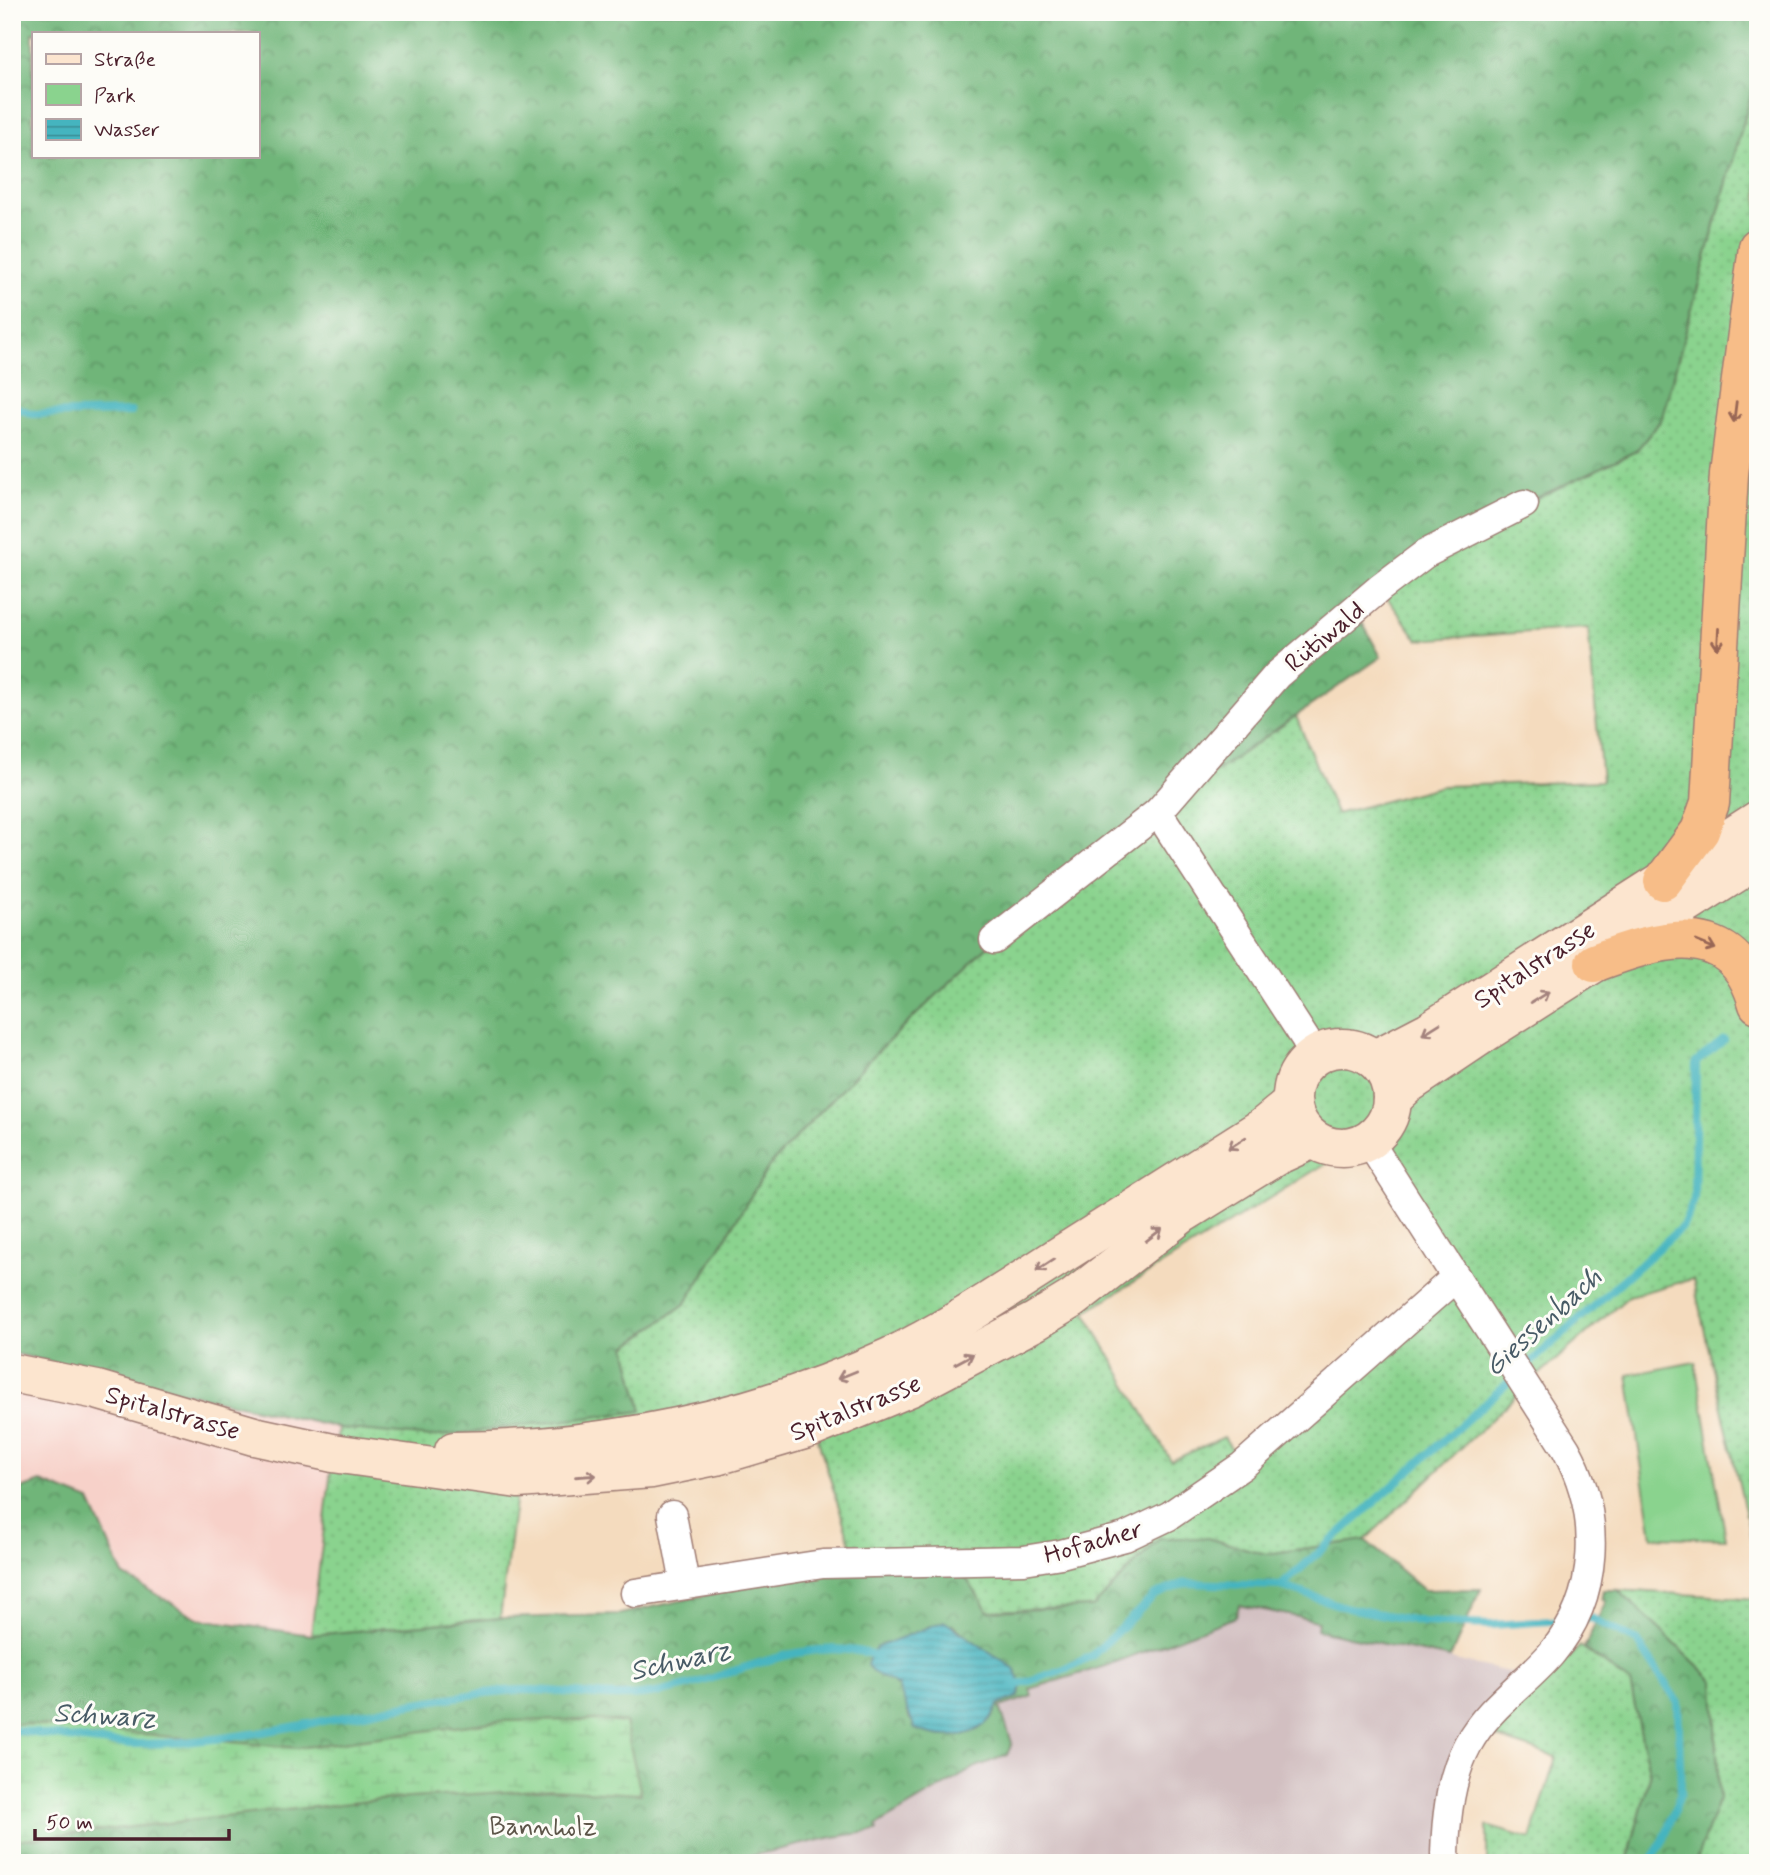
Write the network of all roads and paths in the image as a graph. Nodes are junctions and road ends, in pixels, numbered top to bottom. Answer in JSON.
{"nodes":[{"id":1,"x":1758,"y":247,"type":"edge"},
{"id":2,"x":1524,"y":504,"type":"dead end"},
{"id":3,"x":1158,"y":811,"type":"junction"},
{"id":4,"x":1758,"y":820,"type":"edge"},
{"id":5,"x":1758,"y":859,"type":"edge"},
{"id":6,"x":1682,"y":881,"type":"junction"},
{"id":7,"x":993,"y":940,"type":"dead end"},
{"id":8,"x":1594,"y":963,"type":"junction"},
{"id":9,"x":1758,"y":1004,"type":"edge"},
{"id":10,"x":1312,"y":1057,"type":"junction"},
{"id":11,"x":1375,"y":1059,"type":"junction"},
{"id":12,"x":1392,"y":1099,"type":"junction"},
{"id":13,"x":1292,"y":1103,"type":"junction"},
{"id":14,"x":1314,"y":1139,"type":"junction"},
{"id":15,"x":1368,"y":1140,"type":"junction"},
{"id":16,"x":1456,"y":1277,"type":"junction"},
{"id":17,"x":12,"y":1373,"type":"edge"},
{"id":18,"x":333,"y":1453,"type":"junction"},
{"id":19,"x":672,"y":1515,"type":"dead end"},
{"id":20,"x":685,"y":1584,"type":"junction"},
{"id":21,"x":635,"y":1594,"type":"dead end"},
{"id":22,"x":1446,"y":1863,"type":"edge"}],
"edges":[{"from":1,"to":6,"type":"highway","one_way":true},
{"from":2,"to":3,"type":"street","name":"Rütiwald"},
{"from":3,"to":7,"type":"street","name":"Rütiwald"},
{"from":3,"to":10,"type":"street"},
{"from":4,"to":6,"type":"main road"},
{"from":5,"to":6,"type":"main road"},
{"from":6,"to":8,"type":"main road","name":"Spitalstrasse"},
{"from":6,"to":11,"type":"main road","name":"Spitalstrasse","one_way":true},
{"from":8,"to":9,"type":"highway","one_way":true},
{"from":12,"to":8,"type":"main road","name":"Spitalstrasse","one_way":true},
{"from":10,"to":11,"type":"main road"},
{"from":10,"to":13,"type":"main road"},
{"from":11,"to":12,"type":"main road"},
{"from":12,"to":15,"type":"main road"},
{"from":13,"to":14,"type":"main road"},
{"from":13,"to":18,"type":"main road","name":"Spitalstrasse","one_way":true},
{"from":14,"to":15,"type":"main road"},
{"from":18,"to":14,"type":"main road","name":"Spitalstrasse","one_way":true},
{"from":15,"to":16,"type":"street"},
{"from":16,"to":20,"type":"street","name":"Hofacher"},
{"from":16,"to":22,"type":"street"},
{"from":17,"to":18,"type":"main road","name":"Spitalstrasse"},
{"from":19,"to":20,"type":"street"},
{"from":20,"to":21,"type":"street","name":"Hofacher"}]}
